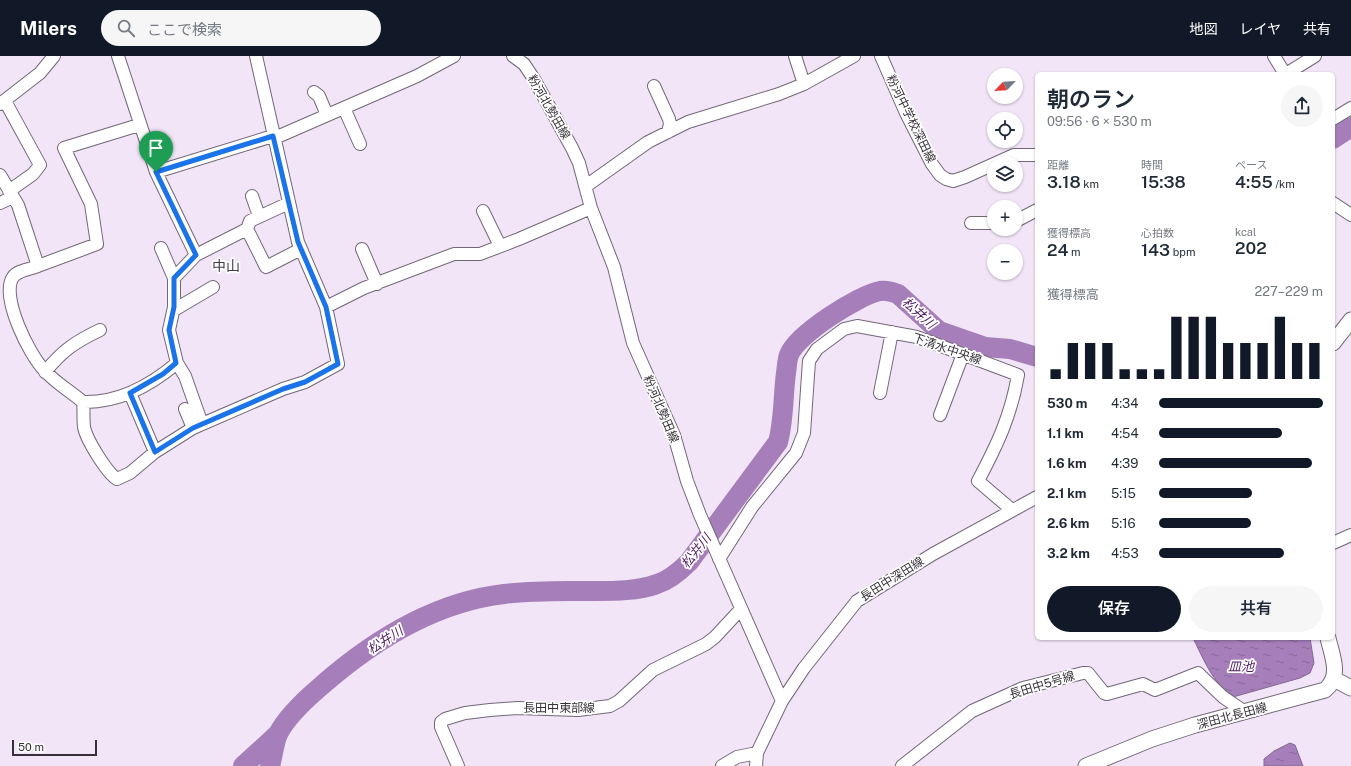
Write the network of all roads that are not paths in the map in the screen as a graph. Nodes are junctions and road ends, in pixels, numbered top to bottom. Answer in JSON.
{"nodes":[{"id":1,"x":54,"y":56,"type":"edge"},
{"id":2,"x":118,"y":56,"type":"edge"},
{"id":3,"x":256,"y":56,"type":"edge"},
{"id":4,"x":454,"y":56,"type":"edge"},
{"id":5,"x":513,"y":56,"type":"edge"},
{"id":6,"x":795,"y":56,"type":"edge"},
{"id":7,"x":854,"y":56,"type":"edge"},
{"id":8,"x":881,"y":56,"type":"edge"},
{"id":9,"x":1274,"y":56,"type":"edge"},
{"id":10,"x":1315,"y":56,"type":"edge"},
{"id":11,"x":436,"y":60,"type":"edge"},
{"id":12,"x":1284,"y":72,"type":"edge"},
{"id":13,"x":1288,"y":72,"type":"edge"},
{"id":14,"x":804,"y":84,"type":"junction"},
{"id":15,"x":654,"y":86,"type":"dead end"},
{"id":16,"x":314,"y":92,"type":"dead end"},
{"id":17,"x":2,"y":102,"type":"edge"},
{"id":18,"x":344,"y":108,"type":"junction"},
{"id":19,"x":1351,"y":108,"type":"edge"},
{"id":20,"x":327,"y":116,"type":"junction"},
{"id":21,"x":1335,"y":118,"type":"edge"},
{"id":22,"x":139,"y":125,"type":"junction"},
{"id":23,"x":668,"y":132,"type":"junction"},
{"id":24,"x":273,"y":136,"type":"junction"},
{"id":25,"x":360,"y":144,"type":"dead end"},
{"id":26,"x":1035,"y":154,"type":"edge"},
{"id":27,"x":156,"y":172,"type":"junction"},
{"id":28,"x":0,"y":175,"type":"edge"},
{"id":29,"x":586,"y":186,"type":"junction"},
{"id":30,"x":11,"y":194,"type":"junction"},
{"id":31,"x":252,"y":196,"type":"dead end"},
{"id":32,"x":0,"y":203,"type":"edge"},
{"id":33,"x":289,"y":203,"type":"junction"},
{"id":34,"x":1335,"y":204,"type":"edge"},
{"id":35,"x":591,"y":208,"type":"junction"},
{"id":36,"x":483,"y":211,"type":"dead end"},
{"id":37,"x":1035,"y":211,"type":"edge"},
{"id":38,"x":259,"y":216,"type":"junction"},
{"id":39,"x":1351,"y":216,"type":"edge"},
{"id":40,"x":1023,"y":217,"type":"edge"},
{"id":41,"x":971,"y":223,"type":"dead end"},
{"id":42,"x":987,"y":224,"type":"edge"},
{"id":43,"x":247,"y":229,"type":"junction"},
{"id":44,"x":500,"y":246,"type":"junction"},
{"id":45,"x":161,"y":248,"type":"dead end"},
{"id":46,"x":301,"y":249,"type":"junction"},
{"id":47,"x":362,"y":249,"type":"dead end"},
{"id":48,"x":196,"y":255,"type":"junction"},
{"id":49,"x":38,"y":266,"type":"junction"},
{"id":50,"x":174,"y":278,"type":"junction"},
{"id":51,"x":377,"y":284,"type":"junction"},
{"id":52,"x":213,"y":287,"type":"dead end"},
{"id":53,"x":326,"y":307,"type":"junction"},
{"id":54,"x":174,"y":310,"type":"junction"},
{"id":55,"x":1342,"y":329,"type":"edge"},
{"id":56,"x":100,"y":330,"type":"dead end"},
{"id":57,"x":892,"y":332,"type":"junction"},
{"id":58,"x":1335,"y":340,"type":"edge"},
{"id":59,"x":963,"y":354,"type":"junction"},
{"id":60,"x":176,"y":363,"type":"junction"},
{"id":61,"x":45,"y":372,"type":"junction"},
{"id":62,"x":880,"y":392,"type":"dead end"},
{"id":63,"x":130,"y":393,"type":"junction"},
{"id":64,"x":83,"y":402,"type":"junction"},
{"id":65,"x":185,"y":409,"type":"dead end"},
{"id":66,"x":940,"y":415,"type":"dead end"},
{"id":67,"x":197,"y":426,"type":"junction"},
{"id":68,"x":155,"y":452,"type":"junction"},
{"id":69,"x":1035,"y":498,"type":"edge"},
{"id":70,"x":1012,"y":510,"type":"junction"},
{"id":71,"x":1351,"y":535,"type":"edge"},
{"id":72,"x":1335,"y":542,"type":"edge"},
{"id":73,"x":718,"y":555,"type":"junction"},
{"id":74,"x":741,"y":609,"type":"junction"},
{"id":75,"x":1328,"y":640,"type":"edge"},
{"id":76,"x":1334,"y":679,"type":"junction"},
{"id":77,"x":1351,"y":688,"type":"edge"},
{"id":78,"x":782,"y":701,"type":"junction"},
{"id":79,"x":1245,"y":712,"type":"junction"},
{"id":80,"x":757,"y":753,"type":"junction"},
{"id":81,"x":458,"y":766,"type":"edge"},
{"id":82,"x":722,"y":766,"type":"edge"},
{"id":83,"x":756,"y":766,"type":"edge"},
{"id":84,"x":902,"y":766,"type":"edge"},
{"id":85,"x":1086,"y":766,"type":"edge"}],
"edges":[{"from":1,"to":17,"type":"street"},
{"from":2,"to":22,"type":"street"},
{"from":3,"to":24,"type":"street"},
{"from":4,"to":11,"type":"street"},
{"from":5,"to":29,"type":"street","name":"粉河北勢田線"},
{"from":6,"to":14,"type":"street"},
{"from":7,"to":14,"type":"street"},
{"from":8,"to":26,"type":"street","name":"粉河中学校深田線"},
{"from":9,"to":12,"type":"street"},
{"from":10,"to":13,"type":"street"},
{"from":11,"to":18,"type":"street"},
{"from":14,"to":23,"type":"street"},
{"from":15,"to":23,"type":"street"},
{"from":16,"to":20,"type":"street"},
{"from":17,"to":30,"type":"street"},
{"from":18,"to":20,"type":"street"},
{"from":18,"to":25,"type":"street"},
{"from":19,"to":21,"type":"street"},
{"from":20,"to":24,"type":"street"},
{"from":22,"to":27,"type":"street"},
{"from":22,"to":49,"type":"street"},
{"from":23,"to":29,"type":"street"},
{"from":24,"to":27,"type":"street"},
{"from":24,"to":33,"type":"street"},
{"from":27,"to":48,"type":"street"},
{"from":28,"to":30,"type":"street"},
{"from":29,"to":35,"type":"street","name":"粉河北勢田線"},
{"from":30,"to":32,"type":"street"},
{"from":30,"to":49,"type":"street"},
{"from":31,"to":38,"type":"street"},
{"from":33,"to":38,"type":"street"},
{"from":33,"to":46,"type":"street"},
{"from":34,"to":39,"type":"street"},
{"from":35,"to":44,"type":"street"},
{"from":35,"to":73,"type":"street","name":"粉河北勢田線"},
{"from":36,"to":44,"type":"street"},
{"from":37,"to":40,"type":"street"},
{"from":38,"to":43,"type":"street"},
{"from":41,"to":42,"type":"street"},
{"from":43,"to":46,"type":"street"},
{"from":43,"to":48,"type":"street"},
{"from":44,"to":51,"type":"street"},
{"from":45,"to":50,"type":"street"},
{"from":46,"to":53,"type":"street"},
{"from":47,"to":51,"type":"street"},
{"from":48,"to":50,"type":"street"},
{"from":49,"to":61,"type":"street"},
{"from":50,"to":54,"type":"street"},
{"from":51,"to":53,"type":"street"},
{"from":52,"to":54,"type":"street"},
{"from":53,"to":67,"type":"street"},
{"from":54,"to":60,"type":"street"},
{"from":55,"to":58,"type":"street"},
{"from":56,"to":61,"type":"street"},
{"from":57,"to":59,"type":"street","name":"下清水中央線"},
{"from":57,"to":62,"type":"street"},
{"from":57,"to":73,"type":"street","name":"下清水中央線"},
{"from":59,"to":66,"type":"street"},
{"from":59,"to":70,"type":"street","name":"下清水中央線"},
{"from":60,"to":63,"type":"street"},
{"from":60,"to":67,"type":"street"},
{"from":61,"to":64,"type":"street"},
{"from":63,"to":64,"type":"street"},
{"from":63,"to":68,"type":"street"},
{"from":64,"to":68,"type":"street"},
{"from":65,"to":67,"type":"street"},
{"from":67,"to":68,"type":"street"},
{"from":69,"to":70,"type":"street","name":"長田中深田線"},
{"from":70,"to":78,"type":"street","name":"長田中深田線"},
{"from":71,"to":72,"type":"street"},
{"from":73,"to":74,"type":"street","name":"粉河北勢田線"},
{"from":74,"to":78,"type":"street","name":"粉河北勢田線"},
{"from":74,"to":81,"type":"street","name":"長田中東部線"},
{"from":75,"to":76,"type":"street"},
{"from":76,"to":77,"type":"street"},
{"from":76,"to":79,"type":"street","name":"深田北長田線"},
{"from":78,"to":80,"type":"street"},
{"from":79,"to":84,"type":"street","name":"長田中5号線"},
{"from":79,"to":85,"type":"street","name":"深田北長田線"},
{"from":80,"to":82,"type":"street"},
{"from":80,"to":83,"type":"street"}]}
